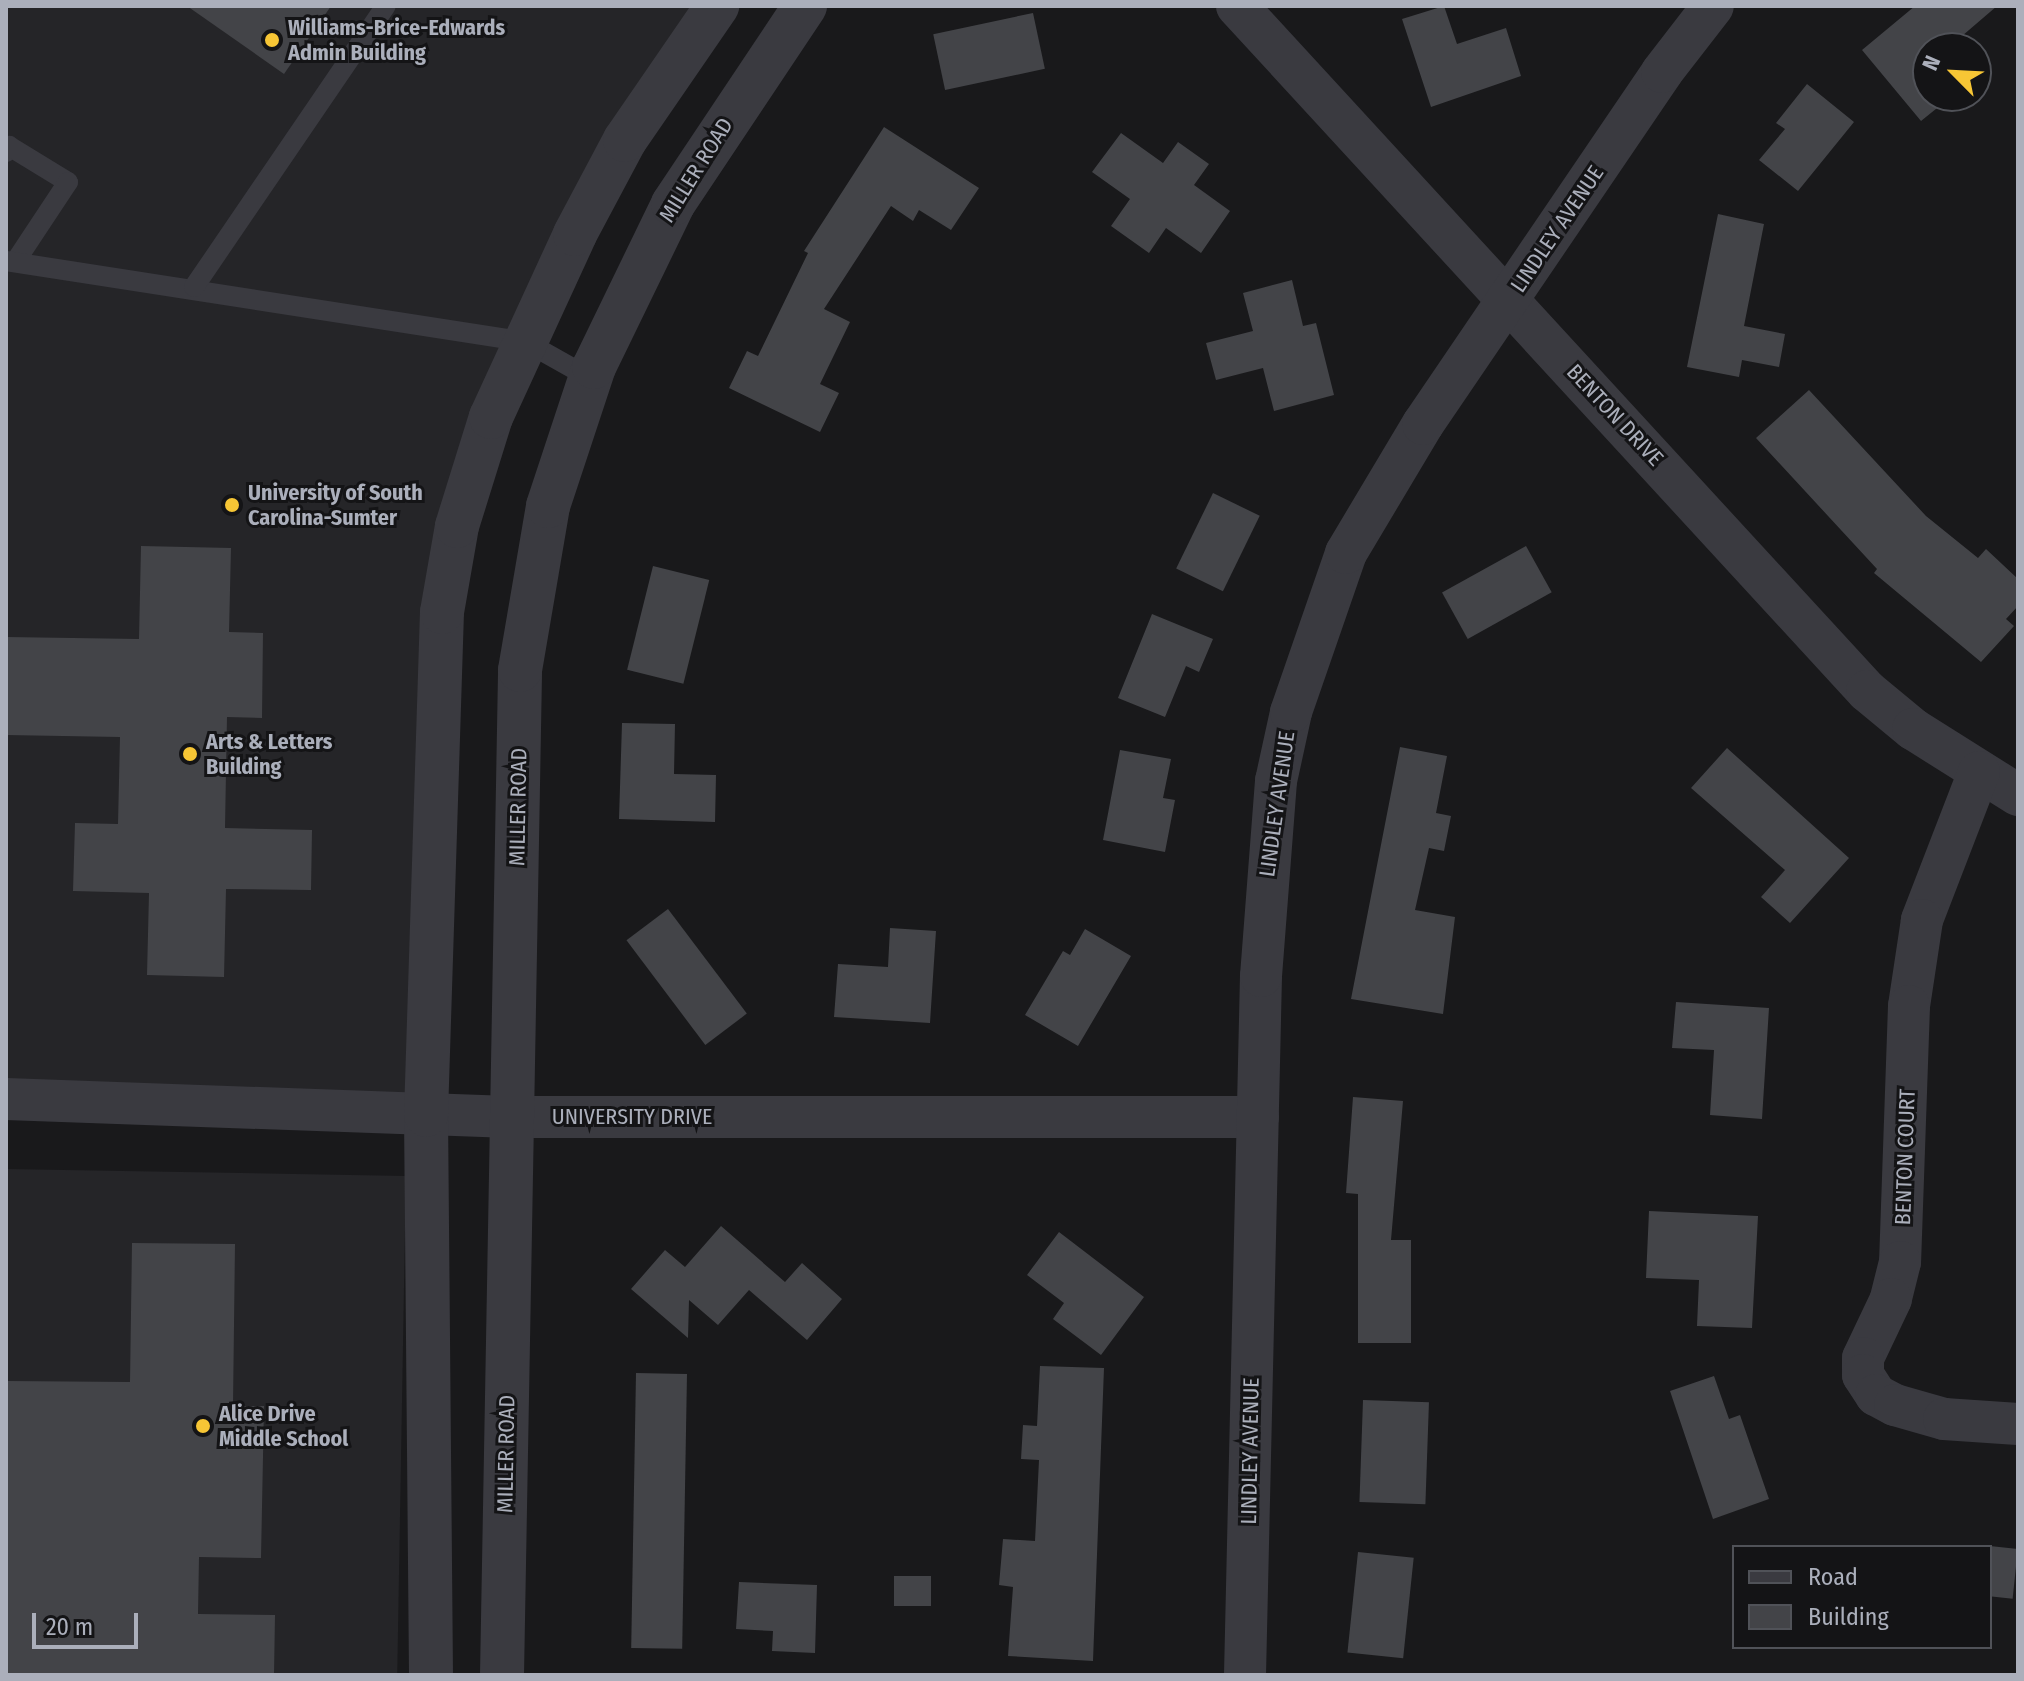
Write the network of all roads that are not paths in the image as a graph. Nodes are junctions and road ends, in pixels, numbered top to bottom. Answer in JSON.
{"nodes":[{"id":1,"x":386,"y":6,"type":"edge"},
{"id":2,"x":717,"y":6,"type":"edge"},
{"id":3,"x":805,"y":6,"type":"edge"},
{"id":4,"x":1237,"y":6,"type":"edge"},
{"id":5,"x":1713,"y":6,"type":"edge"},
{"id":6,"x":6,"y":152,"type":"edge"},
{"id":7,"x":11,"y":261,"type":"edge"},
{"id":8,"x":194,"y":287,"type":"junction"},
{"id":9,"x":1509,"y":299,"type":"junction"},
{"id":10,"x":526,"y":342,"type":"junction"},
{"id":11,"x":590,"y":378,"type":"junction"},
{"id":12,"x":1979,"y":772,"type":"junction"},
{"id":13,"x":2018,"y":795,"type":"edge"},
{"id":14,"x":6,"y":1099,"type":"edge"},
{"id":15,"x":426,"y":1115,"type":"junction"},
{"id":16,"x":512,"y":1117,"type":"junction"},
{"id":17,"x":1258,"y":1117,"type":"junction"},
{"id":18,"x":2018,"y":1424,"type":"edge"},
{"id":19,"x":431,"y":1675,"type":"edge"},
{"id":20,"x":502,"y":1675,"type":"edge"},
{"id":21,"x":1245,"y":1675,"type":"edge"}],
"edges":[{"from":1,"to":8,"type":"lane"},
{"from":2,"to":10,"type":"street"},
{"from":3,"to":11,"type":"street","name":"MILLER ROAD"},
{"from":4,"to":9,"type":"street","name":"BENTON DRIVE"},
{"from":5,"to":9,"type":"street","name":"LINDLEY AVENUE"},
{"from":6,"to":7,"type":"lane"},
{"from":7,"to":8,"type":"lane"},
{"from":8,"to":10,"type":"lane"},
{"from":9,"to":12,"type":"street","name":"BENTON DRIVE"},
{"from":9,"to":17,"type":"street","name":"LINDLEY AVENUE"},
{"from":10,"to":11,"type":"lane"},
{"from":10,"to":15,"type":"street"},
{"from":11,"to":16,"type":"street","name":"MILLER ROAD"},
{"from":12,"to":13,"type":"street","name":"BENTON DRIVE"},
{"from":12,"to":18,"type":"street","name":"BENTON COURT"},
{"from":14,"to":15,"type":"street","name":"UNIVERSITY DRIVE"},
{"from":15,"to":16,"type":"street","name":"UNIVERSITY DRIVE"},
{"from":15,"to":19,"type":"street"},
{"from":16,"to":17,"type":"street","name":"UNIVERSITY DRIVE"},
{"from":16,"to":20,"type":"street","name":"MILLER ROAD"},
{"from":17,"to":21,"type":"street","name":"LINDLEY AVENUE"}]}
